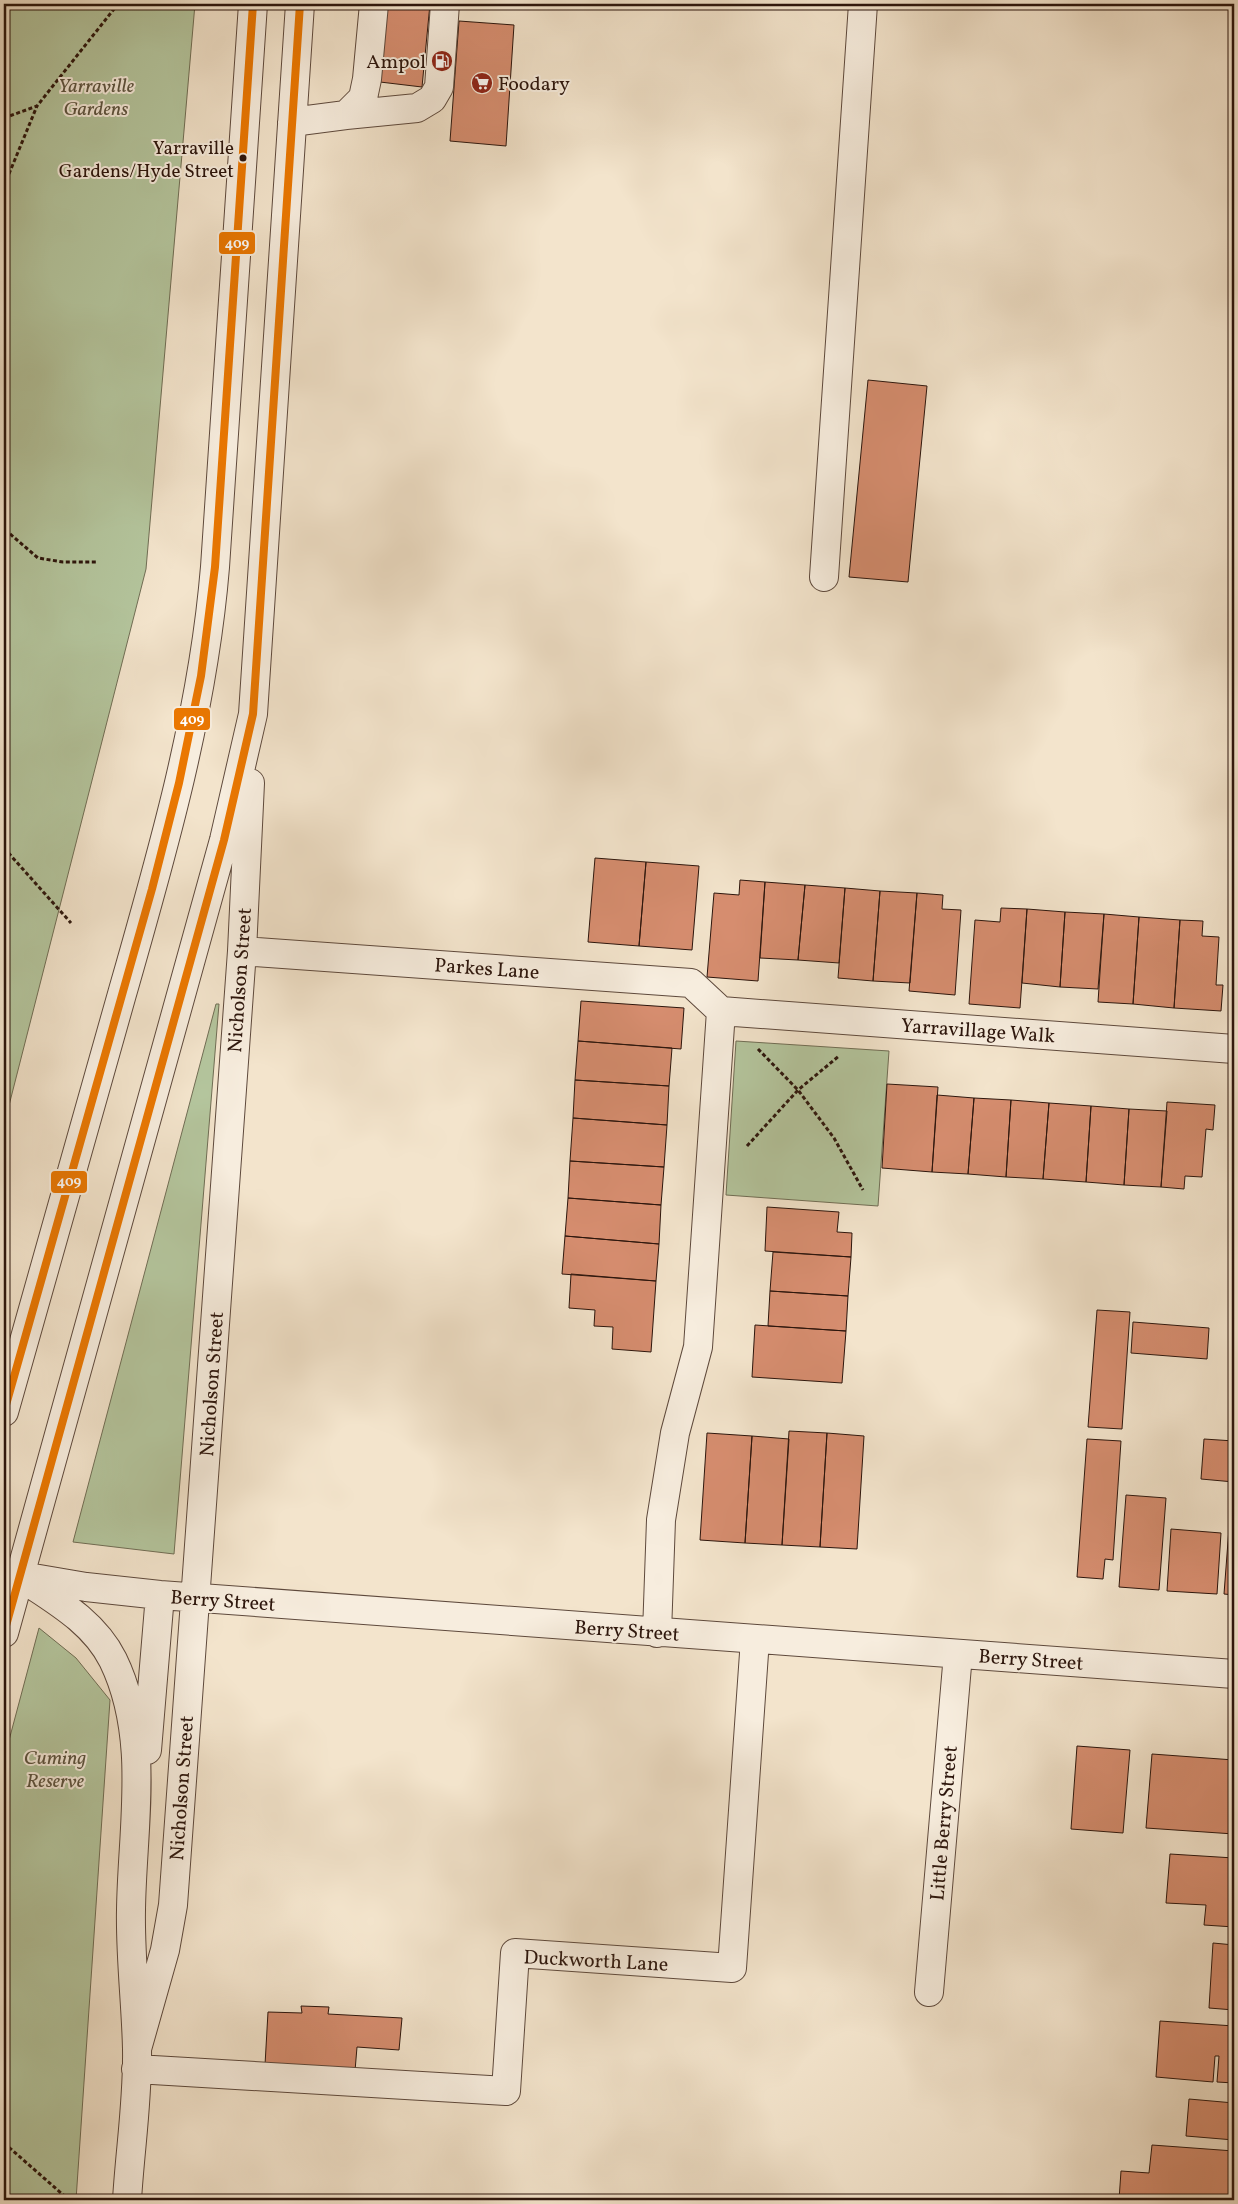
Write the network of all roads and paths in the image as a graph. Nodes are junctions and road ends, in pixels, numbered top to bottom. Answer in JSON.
{"nodes":[{"id":1,"x":118,"y":4,"type":"edge"},
{"id":2,"x":253,"y":4,"type":"edge"},
{"id":3,"x":300,"y":4,"type":"edge"},
{"id":4,"x":374,"y":4,"type":"edge"},
{"id":5,"x":445,"y":4,"type":"edge"},
{"id":6,"x":863,"y":4,"type":"edge"},
{"id":7,"x":37,"y":106,"type":"junction"},
{"id":8,"x":346,"y":115,"type":"junction"},
{"id":9,"x":4,"y":118,"type":"edge"},
{"id":10,"x":292,"y":122,"type":"junction"},
{"id":11,"x":4,"y":186,"type":"edge"},
{"id":12,"x":4,"y":532,"type":"edge"},
{"id":13,"x":97,"y":562,"type":"dead end"},
{"id":14,"x":824,"y":577,"type":"dead end"},
{"id":15,"x":253,"y":714,"type":"junction"},
{"id":16,"x":4,"y":843,"type":"edge"},
{"id":17,"x":5,"y":849,"type":"edge"},
{"id":18,"x":71,"y":922,"type":"dead end"},
{"id":19,"x":242,"y":951,"type":"junction"},
{"id":20,"x":721,"y":1011,"type":"junction"},
{"id":21,"x":877,"y":1022,"type":"junction"},
{"id":22,"x":1234,"y":1049,"type":"edge"},
{"id":23,"x":798,"y":1090,"type":"junction"},
{"id":24,"x":10,"y":1148,"type":"dead end"},
{"id":25,"x":4,"y":1150,"type":"edge"},
{"id":26,"x":742,"y":1152,"type":"dead end"},
{"id":27,"x":863,"y":1190,"type":"dead end"},
{"id":28,"x":4,"y":1412,"type":"edge"},
{"id":29,"x":12,"y":1575,"type":"edge"},
{"id":30,"x":160,"y":1595,"type":"junction"},
{"id":31,"x":196,"y":1598,"type":"junction"},
{"id":32,"x":4,"y":1633,"type":"edge"},
{"id":33,"x":657,"y":1633,"type":"junction"},
{"id":34,"x":755,"y":1639,"type":"junction"},
{"id":35,"x":958,"y":1654,"type":"junction"},
{"id":36,"x":1234,"y":1674,"type":"edge"},
{"id":37,"x":135,"y":1849,"type":"junction"},
{"id":38,"x":928,"y":1992,"type":"dead end"},
{"id":39,"x":137,"y":2059,"type":"junction"},
{"id":40,"x":4,"y":2143,"type":"edge"},
{"id":41,"x":69,"y":2200,"type":"edge"},
{"id":42,"x":127,"y":2200,"type":"edge"}],
"edges":[{"from":1,"to":7,"type":"path"},
{"from":2,"to":28,"type":"street"},
{"from":3,"to":10,"type":"street"},
{"from":4,"to":8,"type":"street"},
{"from":5,"to":8,"type":"street"},
{"from":6,"to":14,"type":"street"},
{"from":7,"to":9,"type":"path"},
{"from":7,"to":11,"type":"path"},
{"from":8,"to":10,"type":"street"},
{"from":10,"to":15,"type":"street"},
{"from":12,"to":13,"type":"path"},
{"from":15,"to":19,"type":"street","name":"Nicholson Street"},
{"from":15,"to":29,"type":"street"},
{"from":16,"to":17,"type":"path"},
{"from":17,"to":18,"type":"path"},
{"from":19,"to":20,"type":"street","name":"Parkes Lane"},
{"from":19,"to":31,"type":"street","name":"Nicholson Street"},
{"from":20,"to":21,"type":"street","name":"Yarravillage Walk"},
{"from":20,"to":23,"type":"path"},
{"from":20,"to":33,"type":"street"},
{"from":21,"to":22,"type":"street","name":"Yarravillage Walk"},
{"from":21,"to":23,"type":"path"},
{"from":23,"to":26,"type":"path"},
{"from":23,"to":27,"type":"path"},
{"from":24,"to":25,"type":"path"},
{"from":29,"to":30,"type":"street","name":"Berry Street"},
{"from":29,"to":32,"type":"street"},
{"from":29,"to":37,"type":"street","name":"Nicholson Street"},
{"from":30,"to":31,"type":"street","name":"Berry Street"},
{"from":30,"to":37,"type":"street"},
{"from":31,"to":33,"type":"street","name":"Berry Street"},
{"from":31,"to":39,"type":"street","name":"Nicholson Street"},
{"from":33,"to":34,"type":"street","name":"Berry Street"},
{"from":34,"to":35,"type":"street","name":"Berry Street"},
{"from":34,"to":39,"type":"street","name":"Duckworth Lane"},
{"from":35,"to":36,"type":"street","name":"Berry Street"},
{"from":35,"to":38,"type":"street","name":"Little Berry Street"},
{"from":37,"to":39,"type":"street","name":"Nicholson Street"},
{"from":39,"to":42,"type":"street","name":"Nicholson Street"},
{"from":40,"to":41,"type":"path"}]}
